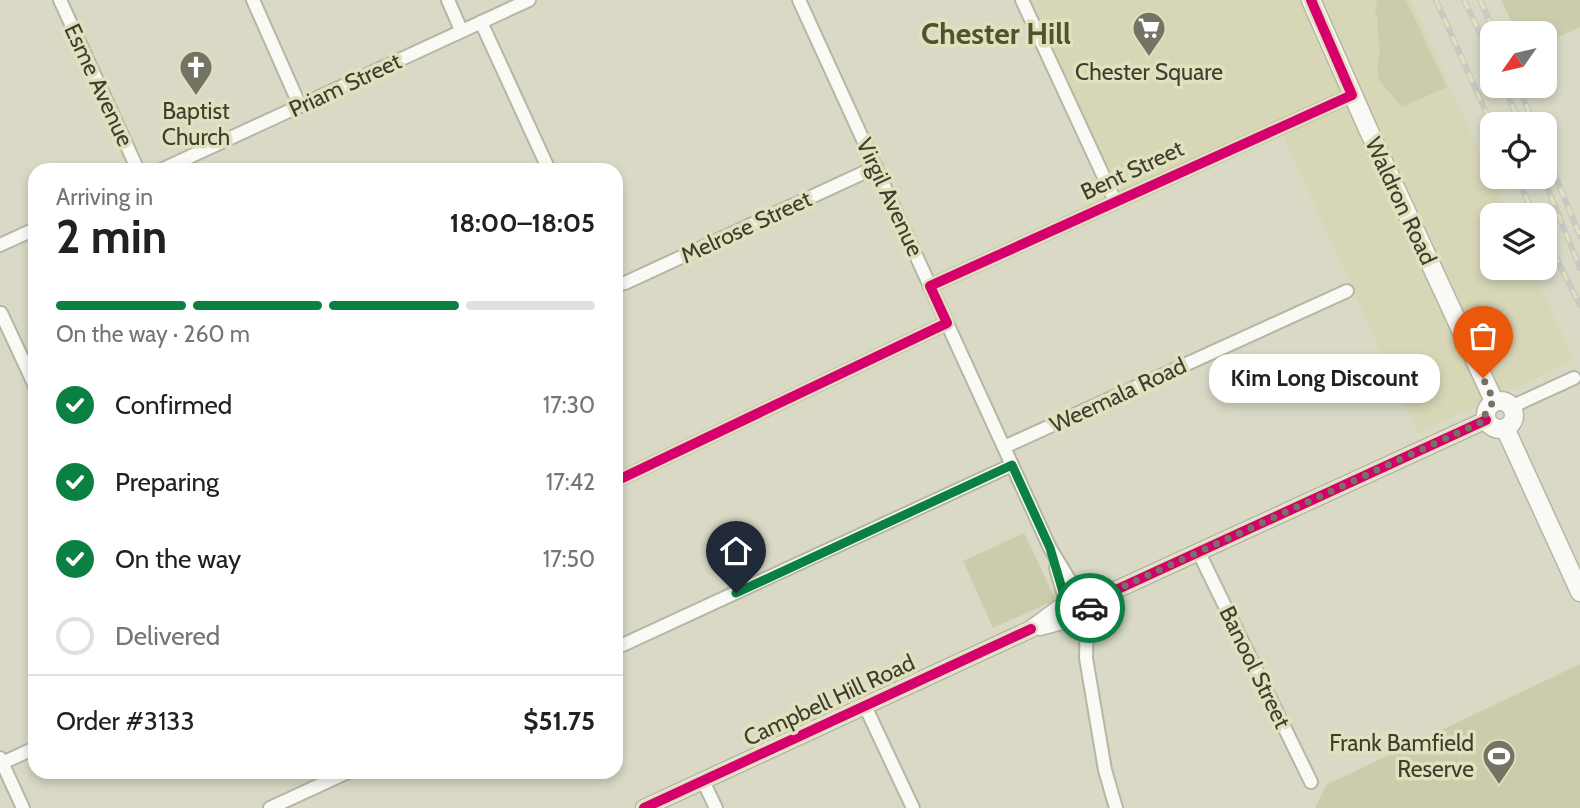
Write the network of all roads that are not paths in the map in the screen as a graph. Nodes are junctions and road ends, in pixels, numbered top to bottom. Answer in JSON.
{"nodes":[{"id":1,"x":60,"y":0,"type":"edge"},
{"id":2,"x":253,"y":0,"type":"edge"},
{"id":3,"x":448,"y":0,"type":"edge"},
{"id":4,"x":529,"y":0,"type":"edge"},
{"id":5,"x":799,"y":0,"type":"edge"},
{"id":6,"x":1022,"y":0,"type":"edge"},
{"id":7,"x":1311,"y":0,"type":"edge"},
{"id":8,"x":481,"y":22,"type":"junction"},
{"id":9,"x":461,"y":30,"type":"junction"},
{"id":10,"x":1352,"y":95,"type":"junction"},
{"id":11,"x":300,"y":106,"type":"junction"},
{"id":12,"x":135,"y":163,"type":"edge"},
{"id":13,"x":176,"y":163,"type":"edge"},
{"id":14,"x":546,"y":163,"type":"edge"},
{"id":15,"x":876,"y":167,"type":"junction"},
{"id":16,"x":1115,"y":201,"type":"junction"},
{"id":17,"x":28,"y":232,"type":"edge"},
{"id":18,"x":0,"y":245,"type":"edge"},
{"id":19,"x":623,"y":284,"type":"edge"},
{"id":20,"x":930,"y":286,"type":"junction"},
{"id":21,"x":1347,"y":291,"type":"dead end"},
{"id":22,"x":1,"y":313,"type":"edge"},
{"id":23,"x":947,"y":323,"type":"junction"},
{"id":24,"x":28,"y":371,"type":"edge"},
{"id":25,"x":1574,"y":378,"type":"dead end"},
{"id":26,"x":1503,"y":404,"type":"junction"},
{"id":27,"x":1486,"y":420,"type":"junction"},
{"id":28,"x":1505,"y":428,"type":"junction"},
{"id":29,"x":1004,"y":447,"type":"junction"},
{"id":30,"x":1012,"y":465,"type":"junction"},
{"id":31,"x":623,"y":478,"type":"edge"},
{"id":32,"x":1199,"y":553,"type":"junction"},
{"id":33,"x":1580,"y":592,"type":"edge"},
{"id":34,"x":1076,"y":609,"type":"junction"},
{"id":35,"x":623,"y":645,"type":"edge"},
{"id":36,"x":864,"y":706,"type":"junction"},
{"id":37,"x":28,"y":751,"type":"edge"},
{"id":38,"x":1,"y":762,"type":"edge"},
{"id":39,"x":333,"y":779,"type":"edge"},
{"id":40,"x":703,"y":781,"type":"junction"},
{"id":41,"x":1311,"y":782,"type":"dead end"},
{"id":42,"x":23,"y":808,"type":"edge"},
{"id":43,"x":270,"y":808,"type":"edge"},
{"id":44,"x":644,"y":808,"type":"edge"},
{"id":45,"x":716,"y":808,"type":"edge"},
{"id":46,"x":913,"y":808,"type":"edge"},
{"id":47,"x":1116,"y":808,"type":"edge"}],
"edges":[{"from":1,"to":12,"type":"street","name":"Esme Avenue"},
{"from":2,"to":11,"type":"street"},
{"from":3,"to":9,"type":"street"},
{"from":4,"to":8,"type":"street","name":"Priam Street"},
{"from":5,"to":15,"type":"street","name":"Virgil Avenue"},
{"from":6,"to":16,"type":"street"},
{"from":7,"to":10,"type":"main road","name":"Waldron Road"},
{"from":8,"to":9,"type":"street","name":"Priam Street"},
{"from":8,"to":14,"type":"street"},
{"from":9,"to":11,"type":"street","name":"Priam Street"},
{"from":10,"to":16,"type":"street","name":"Bent Street"},
{"from":10,"to":26,"type":"main road","name":"Waldron Road"},
{"from":11,"to":13,"type":"street","name":"Priam Street"},
{"from":15,"to":19,"type":"street","name":"Melrose Street"},
{"from":15,"to":20,"type":"street","name":"Virgil Avenue"},
{"from":16,"to":20,"type":"street","name":"Bent Street"},
{"from":17,"to":18,"type":"street"},
{"from":20,"to":23,"type":"street","name":"Virgil Avenue"},
{"from":21,"to":29,"type":"street","name":"Weemala Road"},
{"from":22,"to":24,"type":"street"},
{"from":23,"to":29,"type":"street","name":"Virgil Avenue"},
{"from":23,"to":31,"type":"street"},
{"from":25,"to":26,"type":"street"},
{"from":26,"to":27,"type":"main road"},
{"from":26,"to":28,"type":"main road"},
{"from":27,"to":28,"type":"main road"},
{"from":27,"to":32,"type":"street","name":"Campbell Hill Road"},
{"from":28,"to":33,"type":"main road"},
{"from":29,"to":30,"type":"street","name":"Virgil Avenue"},
{"from":30,"to":34,"type":"street","name":"Virgil Avenue"},
{"from":30,"to":35,"type":"street"},
{"from":32,"to":34,"type":"street","name":"Campbell Hill Road"},
{"from":32,"to":41,"type":"street","name":"Banool Street"},
{"from":34,"to":36,"type":"street","name":"Campbell Hill Road"},
{"from":34,"to":47,"type":"street","name":"Virgil Avenue"},
{"from":36,"to":40,"type":"street","name":"Campbell Hill Road"},
{"from":36,"to":46,"type":"street"},
{"from":37,"to":38,"type":"street"},
{"from":38,"to":42,"type":"street"},
{"from":39,"to":43,"type":"street"},
{"from":40,"to":44,"type":"street","name":"Campbell Hill Road"},
{"from":40,"to":45,"type":"street"}]}
